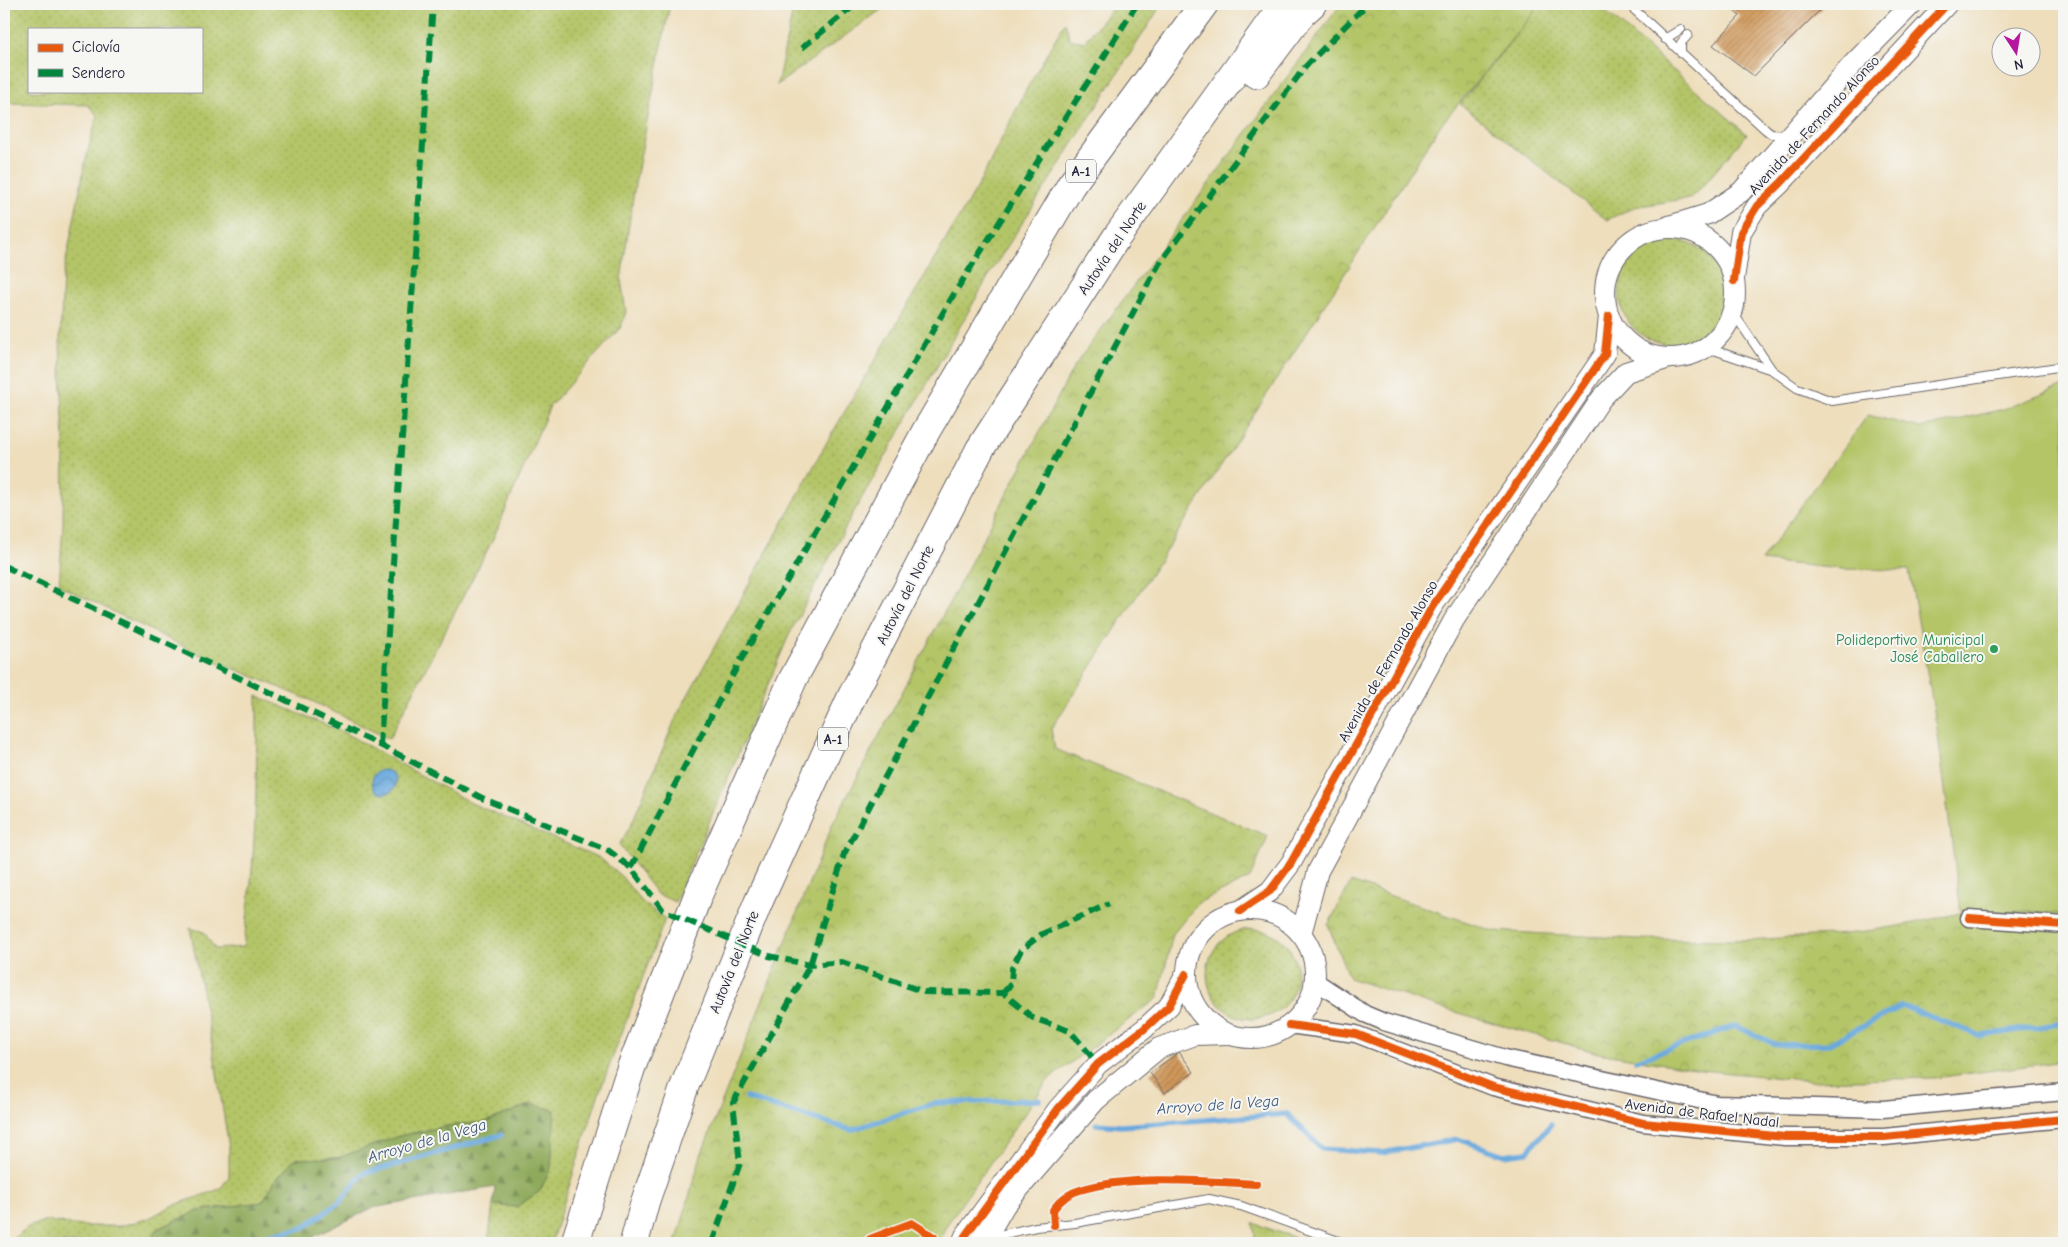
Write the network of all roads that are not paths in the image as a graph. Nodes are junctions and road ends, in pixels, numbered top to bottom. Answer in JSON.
{"nodes":[{"id":1,"x":1284,"y":4,"type":"edge"},
{"id":2,"x":1312,"y":4,"type":"edge"},
{"id":3,"x":1628,"y":4,"type":"edge"},
{"id":4,"x":1912,"y":4,"type":"edge"},
{"id":5,"x":1947,"y":4,"type":"edge"},
{"id":6,"x":1196,"y":10,"type":"edge"},
{"id":7,"x":1680,"y":28,"type":"dead end"},
{"id":8,"x":1688,"y":35,"type":"dead end"},
{"id":9,"x":1665,"y":39,"type":"junction"},
{"id":10,"x":1681,"y":53,"type":"junction"},
{"id":11,"x":1790,"y":135,"type":"junction"},
{"id":12,"x":1660,"y":228,"type":"junction"},
{"id":13,"x":1116,"y":238,"type":"junction"},
{"id":14,"x":1734,"y":281,"type":"junction"},
{"id":15,"x":1732,"y":312,"type":"junction"},
{"id":16,"x":1609,"y":316,"type":"junction"},
{"id":17,"x":1705,"y":347,"type":"junction"},
{"id":18,"x":1669,"y":358,"type":"junction"},
{"id":19,"x":2064,"y":366,"type":"edge"},
{"id":20,"x":1772,"y":370,"type":"junction"},
{"id":21,"x":1240,"y":911,"type":"junction"},
{"id":22,"x":1968,"y":918,"type":"dead end"},
{"id":23,"x":2064,"y":925,"type":"edge"},
{"id":24,"x":1301,"y":934,"type":"junction"},
{"id":25,"x":1186,"y":974,"type":"junction"},
{"id":26,"x":1315,"y":981,"type":"junction"},
{"id":27,"x":1289,"y":1026,"type":"junction"},
{"id":28,"x":1226,"y":1034,"type":"junction"},
{"id":29,"x":2064,"y":1092,"type":"edge"},
{"id":30,"x":2064,"y":1119,"type":"edge"},
{"id":31,"x":984,"y":1241,"type":"edge"},
{"id":32,"x":575,"y":1243,"type":"edge"},
{"id":33,"x":634,"y":1243,"type":"edge"},
{"id":34,"x":962,"y":1243,"type":"edge"},
{"id":35,"x":1344,"y":1243,"type":"edge"}],
"edges":[{"from":1,"to":13,"type":"highway","name":"Autovía del Norte","number":"A-1"},
{"from":2,"to":13,"type":"highway"},
{"from":3,"to":9,"type":"lane"},
{"from":4,"to":11,"type":"street","name":"Avenida de Fernando Alonso"},
{"from":5,"to":14,"type":"street","name":"Avenida de Fernando Alonso"},
{"from":6,"to":32,"type":"highway","number":"A-1"},
{"from":7,"to":9,"type":"lane"},
{"from":8,"to":10,"type":"lane"},
{"from":9,"to":10,"type":"lane"},
{"from":10,"to":11,"type":"lane"},
{"from":11,"to":12,"type":"street","name":"Avenida de Fernando Alonso"},
{"from":12,"to":14,"type":"street"},
{"from":12,"to":16,"type":"street"},
{"from":13,"to":33,"type":"highway","name":"Autovía del Norte","number":"A-1"},
{"from":14,"to":15,"type":"street"},
{"from":15,"to":17,"type":"street"},
{"from":15,"to":20,"type":"lane"},
{"from":16,"to":18,"type":"street"},
{"from":16,"to":21,"type":"street","name":"Avenida de Fernando Alonso"},
{"from":17,"to":18,"type":"street"},
{"from":17,"to":20,"type":"lane"},
{"from":18,"to":24,"type":"street"},
{"from":19,"to":20,"type":"lane"},
{"from":21,"to":24,"type":"street"},
{"from":21,"to":25,"type":"street"},
{"from":22,"to":23,"type":"street"},
{"from":24,"to":26,"type":"street"},
{"from":25,"to":28,"type":"street"},
{"from":25,"to":34,"type":"street"},
{"from":26,"to":27,"type":"street"},
{"from":26,"to":29,"type":"street","name":"Avenida de Rafael Nadal"},
{"from":27,"to":28,"type":"street"},
{"from":27,"to":30,"type":"street","name":"Avenida de Rafael Nadal"},
{"from":28,"to":31,"type":"street"},
{"from":31,"to":35,"type":"lane"}]}
